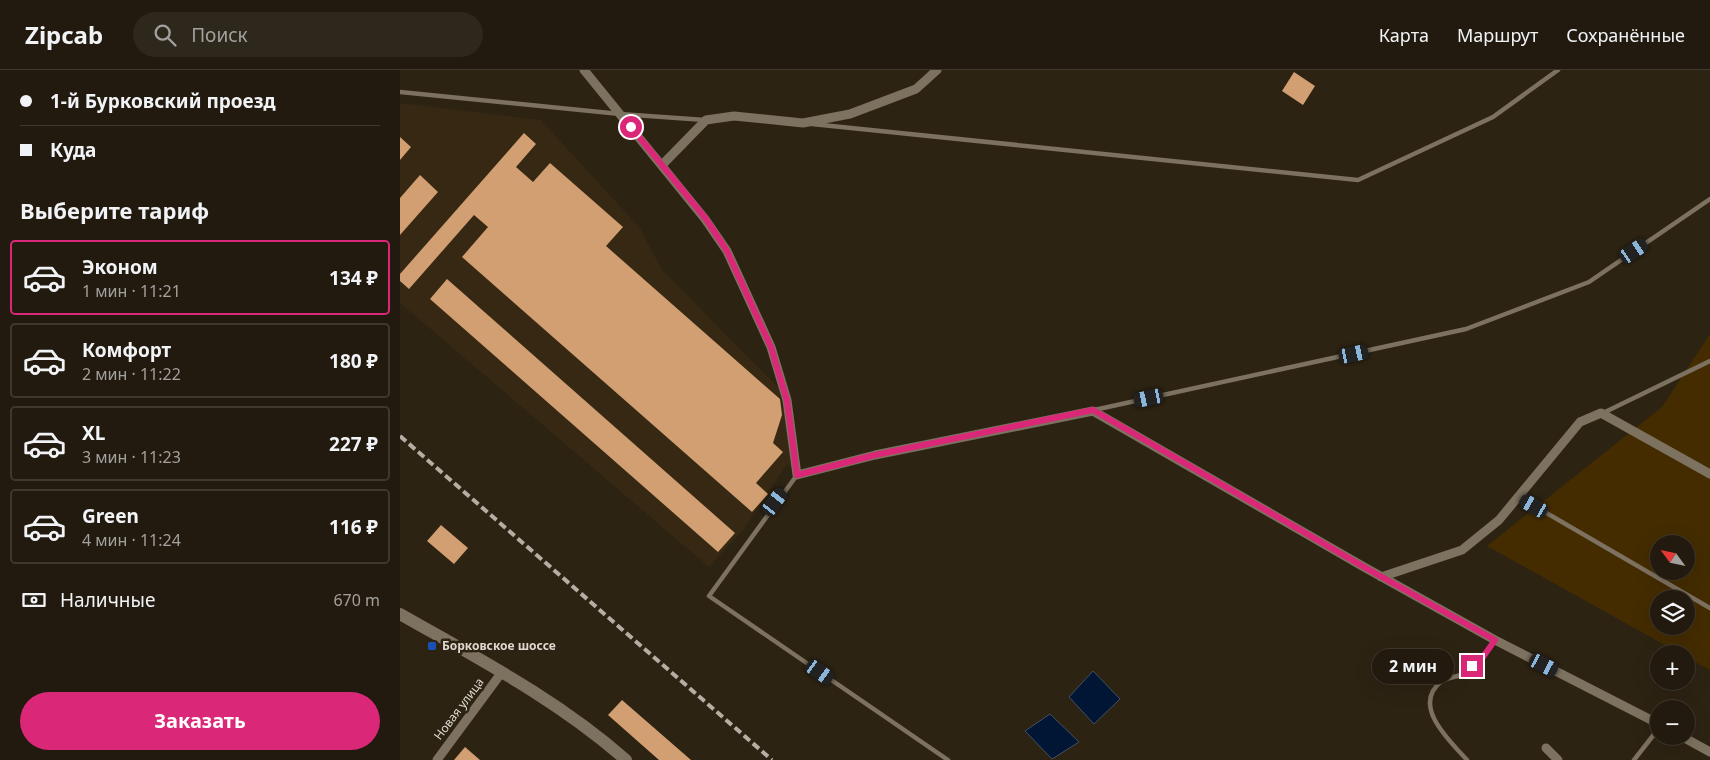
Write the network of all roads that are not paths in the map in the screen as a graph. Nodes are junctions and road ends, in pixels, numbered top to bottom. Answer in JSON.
{"nodes":[{"id":1,"x":584,"y":70,"type":"edge"},
{"id":2,"x":938,"y":70,"type":"edge"},
{"id":3,"x":1558,"y":70,"type":"edge"},
{"id":4,"x":400,"y":92,"type":"edge"},
{"id":5,"x":620,"y":114,"type":"junction"},
{"id":6,"x":706,"y":120,"type":"junction"},
{"id":7,"x":803,"y":123,"type":"junction"},
{"id":8,"x":662,"y":165,"type":"junction"},
{"id":9,"x":1710,"y":199,"type":"edge"},
{"id":10,"x":1710,"y":361,"type":"edge"},
{"id":11,"x":1093,"y":410,"type":"junction"},
{"id":12,"x":1601,"y":413,"type":"junction"},
{"id":13,"x":1709,"y":473,"type":"edge"},
{"id":14,"x":797,"y":475,"type":"junction"},
{"id":15,"x":1518,"y":497,"type":"junction"},
{"id":16,"x":1381,"y":577,"type":"junction"},
{"id":17,"x":1710,"y":608,"type":"edge"},
{"id":18,"x":400,"y":614,"type":"edge"},
{"id":19,"x":1495,"y":640,"type":"junction"},
{"id":20,"x":502,"y":672,"type":"junction"},
{"id":21,"x":1650,"y":719,"type":"edge"},
{"id":22,"x":1650,"y":740,"type":"edge"},
{"id":23,"x":1695,"y":744,"type":"edge"},
{"id":24,"x":1546,"y":748,"type":"dead end"},
{"id":25,"x":1710,"y":752,"type":"edge"},
{"id":26,"x":436,"y":760,"type":"edge"},
{"id":27,"x":626,"y":760,"type":"edge"},
{"id":28,"x":948,"y":760,"type":"edge"},
{"id":29,"x":1467,"y":760,"type":"edge"},
{"id":30,"x":1558,"y":760,"type":"edge"},
{"id":31,"x":1634,"y":760,"type":"edge"}],
"edges":[{"from":1,"to":5,"type":"street"},
{"from":2,"to":7,"type":"street"},
{"from":3,"to":7,"type":"lane"},
{"from":4,"to":5,"type":"lane"},
{"from":5,"to":6,"type":"lane"},
{"from":5,"to":8,"type":"street"},
{"from":6,"to":7,"type":"street"},
{"from":6,"to":8,"type":"street"},
{"from":8,"to":14,"type":"street"},
{"from":9,"to":11,"type":"lane"},
{"from":10,"to":12,"type":"lane"},
{"from":11,"to":14,"type":"street"},
{"from":11,"to":16,"type":"street"},
{"from":12,"to":13,"type":"street"},
{"from":12,"to":15,"type":"street"},
{"from":14,"to":28,"type":"lane"},
{"from":15,"to":16,"type":"street"},
{"from":15,"to":17,"type":"lane"},
{"from":16,"to":19,"type":"street"},
{"from":18,"to":20,"type":"main road"},
{"from":19,"to":21,"type":"street"},
{"from":19,"to":29,"type":"lane"},
{"from":20,"to":26,"type":"street","name":"Новая улица"},
{"from":20,"to":27,"type":"main road"},
{"from":22,"to":31,"type":"lane"},
{"from":23,"to":25,"type":"street"},
{"from":24,"to":30,"type":"street"}]}
